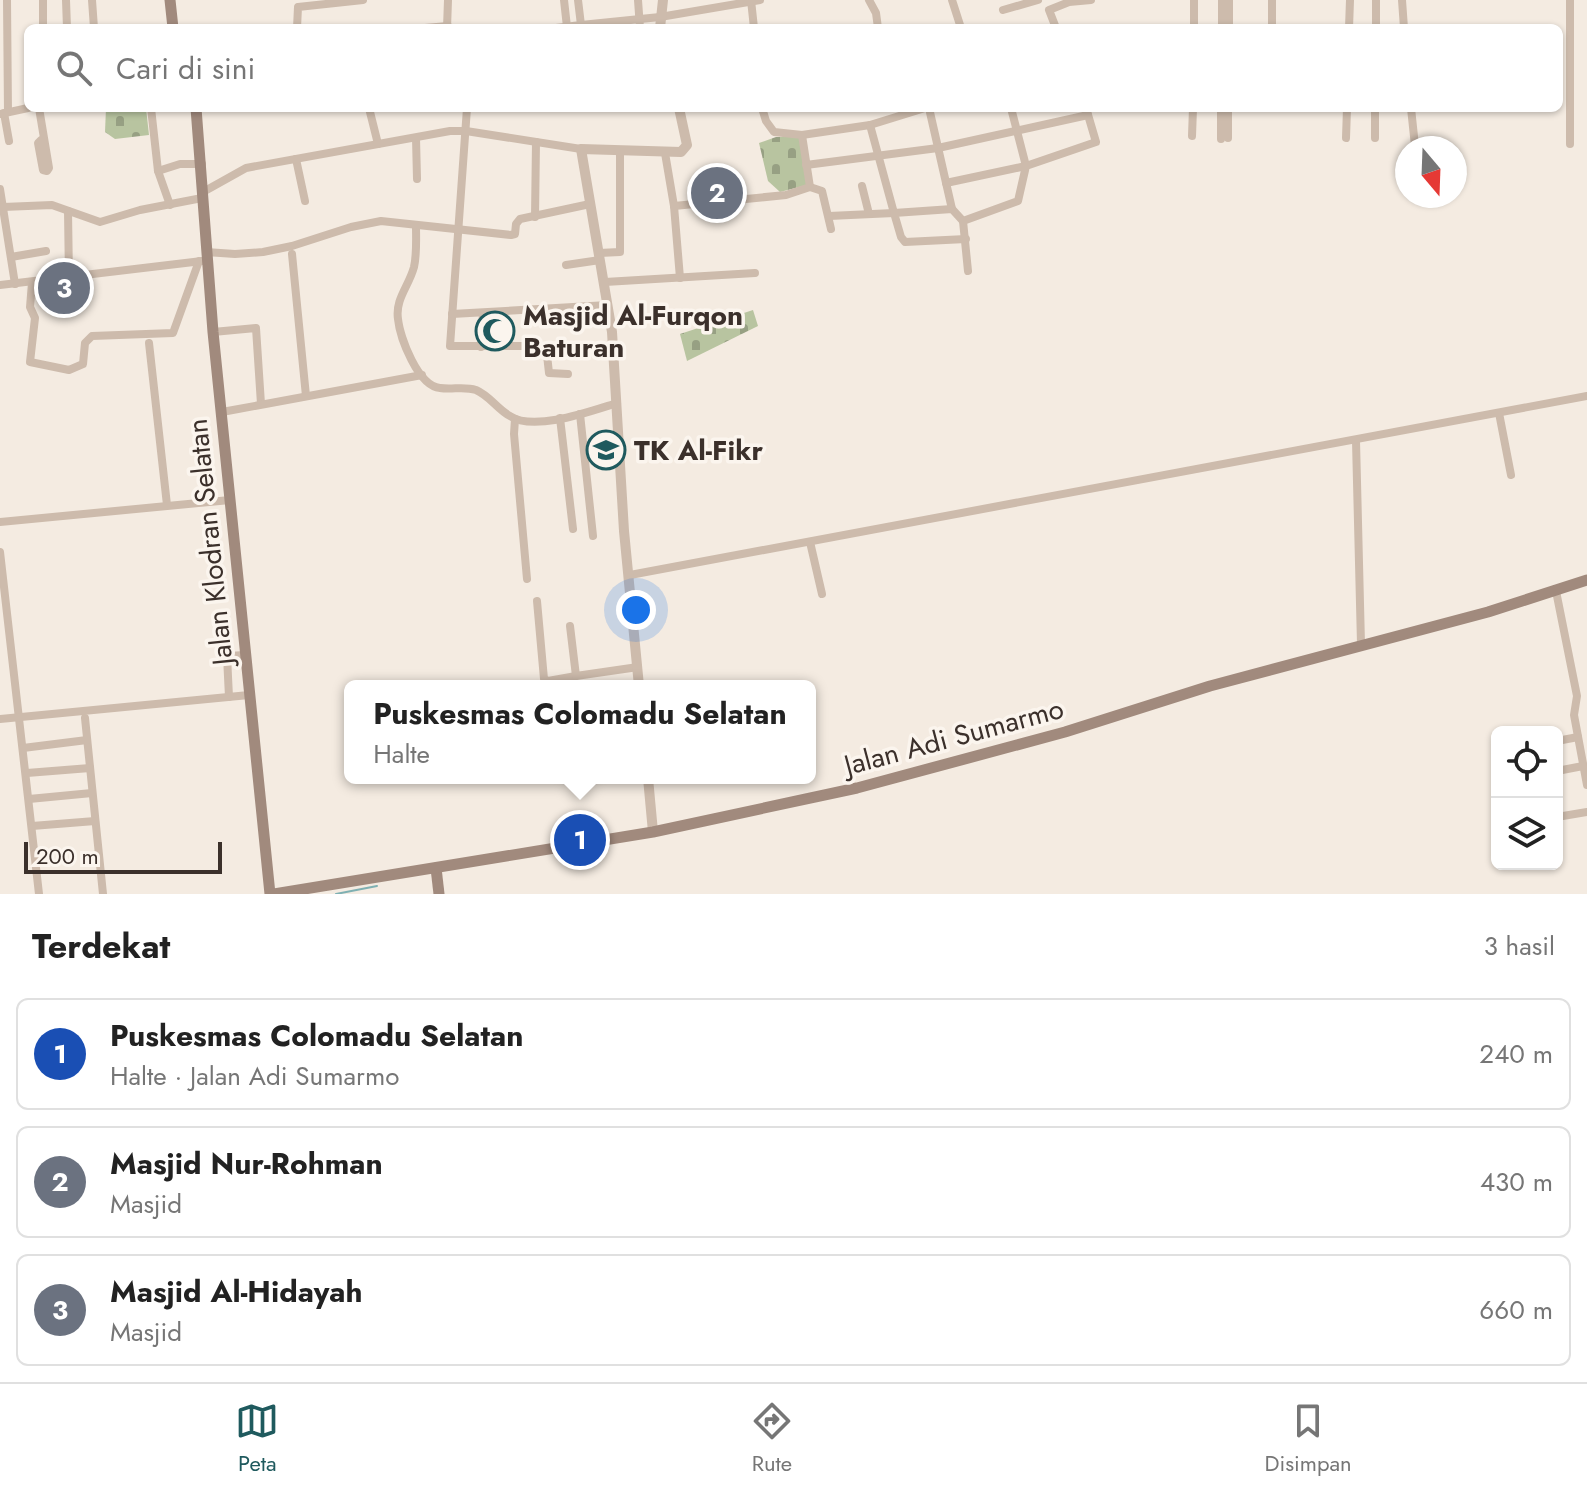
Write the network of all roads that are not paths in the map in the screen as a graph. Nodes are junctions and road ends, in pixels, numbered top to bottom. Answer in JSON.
{"nodes":[{"id":1,"x":7,"y":0,"type":"edge"},
{"id":2,"x":43,"y":0,"type":"edge"},
{"id":3,"x":66,"y":0,"type":"edge"},
{"id":4,"x":92,"y":0,"type":"edge"},
{"id":5,"x":170,"y":0,"type":"edge"},
{"id":6,"x":363,"y":0,"type":"edge"},
{"id":7,"x":448,"y":0,"type":"edge"},
{"id":8,"x":564,"y":0,"type":"edge"},
{"id":9,"x":578,"y":0,"type":"edge"},
{"id":10,"x":638,"y":0,"type":"edge"},
{"id":11,"x":663,"y":0,"type":"edge"},
{"id":12,"x":754,"y":0,"type":"edge"},
{"id":13,"x":869,"y":0,"type":"edge"},
{"id":14,"x":952,"y":0,"type":"edge"},
{"id":15,"x":1038,"y":0,"type":"edge"},
{"id":16,"x":1091,"y":0,"type":"edge"},
{"id":17,"x":1194,"y":0,"type":"edge"},
{"id":18,"x":1222,"y":0,"type":"edge"},
{"id":19,"x":1229,"y":0,"type":"edge"},
{"id":20,"x":1272,"y":0,"type":"edge"},
{"id":21,"x":1350,"y":0,"type":"edge"},
{"id":22,"x":1376,"y":0,"type":"edge"},
{"id":23,"x":1402,"y":0,"type":"edge"},
{"id":24,"x":1570,"y":0,"type":"edge"},
{"id":25,"x":1003,"y":10,"type":"dead end"},
{"id":26,"x":1049,"y":10,"type":"junction"},
{"id":27,"x":640,"y":23,"type":"edge"},
{"id":28,"x":660,"y":23,"type":"edge"},
{"id":29,"x":43,"y":24,"type":"edge"},
{"id":30,"x":67,"y":24,"type":"edge"},
{"id":31,"x":94,"y":24,"type":"edge"},
{"id":32,"x":173,"y":24,"type":"edge"},
{"id":33,"x":297,"y":24,"type":"edge"},
{"id":34,"x":448,"y":24,"type":"edge"},
{"id":35,"x":567,"y":24,"type":"edge"},
{"id":36,"x":581,"y":24,"type":"edge"},
{"id":37,"x":754,"y":24,"type":"edge"},
{"id":38,"x":877,"y":24,"type":"edge"},
{"id":39,"x":960,"y":24,"type":"edge"},
{"id":40,"x":1054,"y":24,"type":"edge"},
{"id":41,"x":1194,"y":24,"type":"edge"},
{"id":42,"x":1222,"y":24,"type":"edge"},
{"id":43,"x":1229,"y":24,"type":"edge"},
{"id":44,"x":1272,"y":24,"type":"edge"},
{"id":45,"x":1349,"y":24,"type":"edge"},
{"id":46,"x":1376,"y":24,"type":"edge"},
{"id":47,"x":1404,"y":24,"type":"edge"},
{"id":48,"x":24,"y":109,"type":"edge"},
{"id":49,"x":40,"y":112,"type":"edge"},
{"id":50,"x":151,"y":112,"type":"edge"},
{"id":51,"x":196,"y":112,"type":"edge"},
{"id":52,"x":370,"y":112,"type":"edge"},
{"id":53,"x":467,"y":112,"type":"edge"},
{"id":54,"x":680,"y":112,"type":"edge"},
{"id":55,"x":763,"y":112,"type":"edge"},
{"id":56,"x":914,"y":112,"type":"edge"},
{"id":57,"x":928,"y":112,"type":"edge"},
{"id":58,"x":1012,"y":112,"type":"edge"},
{"id":59,"x":1083,"y":112,"type":"edge"},
{"id":60,"x":1087,"y":112,"type":"edge"},
{"id":61,"x":1193,"y":112,"type":"edge"},
{"id":62,"x":1221,"y":112,"type":"edge"},
{"id":63,"x":1227,"y":112,"type":"edge"},
{"id":64,"x":1347,"y":112,"type":"edge"},
{"id":65,"x":1375,"y":112,"type":"edge"},
{"id":66,"x":1411,"y":112,"type":"edge"},
{"id":67,"x":4,"y":113,"type":"edge"},
{"id":68,"x":870,"y":125,"type":"junction"},
{"id":69,"x":1019,"y":130,"type":"junction"},
{"id":70,"x":466,"y":131,"type":"junction"},
{"id":71,"x":802,"y":135,"type":"junction"},
{"id":72,"x":1192,"y":136,"type":"dead end"},
{"id":73,"x":1414,"y":136,"type":"edge"},
{"id":74,"x":416,"y":138,"type":"junction"},
{"id":75,"x":1346,"y":138,"type":"dead end"},
{"id":76,"x":1375,"y":138,"type":"dead end"},
{"id":77,"x":9,"y":141,"type":"dead end"},
{"id":78,"x":44,"y":141,"type":"dead end"},
{"id":79,"x":536,"y":142,"type":"junction"},
{"id":80,"x":378,"y":144,"type":"junction"},
{"id":81,"x":1570,"y":144,"type":"dead end"},
{"id":82,"x":938,"y":148,"type":"junction"},
{"id":83,"x":581,"y":149,"type":"junction"},
{"id":84,"x":620,"y":151,"type":"junction"},
{"id":85,"x":665,"y":153,"type":"junction"},
{"id":86,"x":878,"y":157,"type":"junction"},
{"id":87,"x":296,"y":159,"type":"junction"},
{"id":88,"x":806,"y":165,"type":"junction"},
{"id":89,"x":1026,"y":166,"type":"junction"},
{"id":90,"x":158,"y":171,"type":"junction"},
{"id":91,"x":417,"y":179,"type":"dead end"},
{"id":92,"x":203,"y":183,"type":"junction"},
{"id":93,"x":946,"y":183,"type":"junction"},
{"id":94,"x":862,"y":186,"type":"dead end"},
{"id":95,"x":810,"y":187,"type":"junction"},
{"id":96,"x":0,"y":189,"type":"edge"},
{"id":97,"x":168,"y":201,"type":"junction"},
{"id":98,"x":305,"y":201,"type":"dead end"},
{"id":99,"x":590,"y":204,"type":"junction"},
{"id":100,"x":674,"y":206,"type":"junction"},
{"id":101,"x":3,"y":207,"type":"junction"},
{"id":102,"x":952,"y":209,"type":"junction"},
{"id":103,"x":68,"y":211,"type":"junction"},
{"id":104,"x":894,"y":213,"type":"junction"},
{"id":105,"x":869,"y":214,"type":"junction"},
{"id":106,"x":829,"y":216,"type":"junction"},
{"id":107,"x":535,"y":217,"type":"junction"},
{"id":108,"x":2,"y":220,"type":"edge"},
{"id":109,"x":963,"y":221,"type":"junction"},
{"id":110,"x":416,"y":225,"type":"junction"},
{"id":111,"x":459,"y":229,"type":"junction"},
{"id":112,"x":831,"y":229,"type":"dead end"},
{"id":113,"x":3,"y":232,"type":"edge"},
{"id":114,"x":966,"y":239,"type":"junction"},
{"id":115,"x":4,"y":244,"type":"edge"},
{"id":116,"x":46,"y":251,"type":"dead end"},
{"id":117,"x":292,"y":254,"type":"dead end"},
{"id":118,"x":600,"y":256,"type":"junction"},
{"id":119,"x":11,"y":257,"type":"junction"},
{"id":120,"x":204,"y":258,"type":"junction"},
{"id":121,"x":566,"y":265,"type":"dead end"},
{"id":122,"x":968,"y":271,"type":"dead end"},
{"id":123,"x":755,"y":273,"type":"dead end"},
{"id":124,"x":69,"y":278,"type":"junction"},
{"id":125,"x":680,"y":278,"type":"junction"},
{"id":126,"x":605,"y":282,"type":"junction"},
{"id":127,"x":32,"y":283,"type":"junction"},
{"id":128,"x":15,"y":284,"type":"junction"},
{"id":129,"x":0,"y":285,"type":"edge"},
{"id":130,"x":608,"y":305,"type":"junction"},
{"id":131,"x":483,"y":313,"type":"junction"},
{"id":132,"x":452,"y":314,"type":"junction"},
{"id":133,"x":213,"y":332,"type":"junction"},
{"id":134,"x":149,"y":343,"type":"dead end"},
{"id":135,"x":546,"y":346,"type":"junction"},
{"id":136,"x":613,"y":346,"type":"junction"},
{"id":137,"x":481,"y":347,"type":"junction"},
{"id":138,"x":568,"y":374,"type":"dead end"},
{"id":139,"x":422,"y":375,"type":"junction"},
{"id":140,"x":306,"y":396,"type":"junction"},
{"id":141,"x":1587,"y":396,"type":"edge"},
{"id":142,"x":617,"y":403,"type":"junction"},
{"id":143,"x":261,"y":404,"type":"junction"},
{"id":144,"x":222,"y":412,"type":"junction"},
{"id":145,"x":1499,"y":413,"type":"junction"},
{"id":146,"x":580,"y":414,"type":"junction"},
{"id":147,"x":560,"y":418,"type":"junction"},
{"id":148,"x":515,"y":419,"type":"junction"},
{"id":149,"x":1356,"y":441,"type":"junction"},
{"id":150,"x":1511,"y":475,"type":"dead end"},
{"id":151,"x":230,"y":500,"type":"junction"},
{"id":152,"x":167,"y":505,"type":"junction"},
{"id":153,"x":590,"y":510,"type":"junction"},
{"id":154,"x":570,"y":513,"type":"junction"},
{"id":155,"x":0,"y":522,"type":"edge"},
{"id":156,"x":573,"y":529,"type":"dead end"},
{"id":157,"x":593,"y":536,"type":"dead end"},
{"id":158,"x":810,"y":542,"type":"junction"},
{"id":159,"x":0,"y":552,"type":"edge"},
{"id":160,"x":630,"y":575,"type":"junction"},
{"id":161,"x":527,"y":579,"type":"dead end"},
{"id":162,"x":1587,"y":580,"type":"edge"},
{"id":163,"x":1556,"y":591,"type":"junction"},
{"id":164,"x":822,"y":594,"type":"dead end"},
{"id":165,"x":537,"y":601,"type":"dead end"},
{"id":166,"x":225,"y":615,"type":"dead end"},
{"id":167,"x":570,"y":626,"type":"dead end"},
{"id":168,"x":1361,"y":644,"type":"junction"},
{"id":169,"x":246,"y":655,"type":"junction"},
{"id":170,"x":227,"y":656,"type":"junction"},
{"id":171,"x":638,"y":667,"type":"junction"},
{"id":172,"x":576,"y":676,"type":"junction"},
{"id":173,"x":546,"y":680,"type":"edge"},
{"id":174,"x":554,"y":680,"type":"edge"},
{"id":175,"x":639,"y":680,"type":"edge"},
{"id":176,"x":249,"y":695,"type":"junction"},
{"id":177,"x":229,"y":697,"type":"junction"},
{"id":178,"x":18,"y":717,"type":"junction"},
{"id":179,"x":85,"y":718,"type":"dead end"},
{"id":180,"x":0,"y":719,"type":"edge"},
{"id":181,"x":1578,"y":737,"type":"junction"},
{"id":182,"x":87,"y":740,"type":"junction"},
{"id":183,"x":1563,"y":740,"type":"edge"},
{"id":184,"x":23,"y":748,"type":"junction"},
{"id":185,"x":1583,"y":766,"type":"junction"},
{"id":186,"x":90,"y":768,"type":"junction"},
{"id":187,"x":1563,"y":770,"type":"edge"},
{"id":188,"x":27,"y":773,"type":"junction"},
{"id":189,"x":649,"y":784,"type":"edge"},
{"id":190,"x":1587,"y":785,"type":"edge"},
{"id":191,"x":92,"y":793,"type":"junction"},
{"id":192,"x":29,"y":799,"type":"junction"},
{"id":193,"x":1587,"y":812,"type":"edge"},
{"id":194,"x":1563,"y":816,"type":"edge"},
{"id":195,"x":95,"y":821,"type":"junction"},
{"id":196,"x":32,"y":826,"type":"junction"},
{"id":197,"x":653,"y":832,"type":"junction"},
{"id":198,"x":436,"y":868,"type":"junction"},
{"id":199,"x":39,"y":894,"type":"edge"},
{"id":200,"x":103,"y":894,"type":"edge"},
{"id":201,"x":272,"y":894,"type":"edge"},
{"id":202,"x":439,"y":894,"type":"edge"}],
"edges":[{"from":1,"to":67,"type":"street"},
{"from":2,"to":29,"type":"street"},
{"from":3,"to":30,"type":"street"},
{"from":4,"to":31,"type":"street"},
{"from":5,"to":32,"type":"main road"},
{"from":6,"to":33,"type":"street"},
{"from":7,"to":34,"type":"street"},
{"from":8,"to":35,"type":"street"},
{"from":9,"to":36,"type":"street"},
{"from":10,"to":27,"type":"street"},
{"from":11,"to":28,"type":"street"},
{"from":12,"to":28,"type":"street"},
{"from":12,"to":37,"type":"street"},
{"from":13,"to":38,"type":"street"},
{"from":14,"to":39,"type":"street"},
{"from":15,"to":25,"type":"street"},
{"from":15,"to":26,"type":"street"},
{"from":16,"to":26,"type":"street"},
{"from":17,"to":41,"type":"street"},
{"from":18,"to":42,"type":"street"},
{"from":19,"to":43,"type":"street"},
{"from":20,"to":44,"type":"street"},
{"from":21,"to":45,"type":"street"},
{"from":22,"to":46,"type":"street"},
{"from":23,"to":47,"type":"street"},
{"from":24,"to":81,"type":"street"},
{"from":26,"to":40,"type":"street"},
{"from":27,"to":28,"type":"street"},
{"from":48,"to":67,"type":"street"},
{"from":49,"to":78,"type":"street"},
{"from":50,"to":90,"type":"street"},
{"from":51,"to":92,"type":"main road","name":"Jalan Klodran Selatan"},
{"from":52,"to":80,"type":"street"},
{"from":53,"to":70,"type":"street"},
{"from":54,"to":85,"type":"street"},
{"from":55,"to":71,"type":"street"},
{"from":56,"to":68,"type":"street"},
{"from":57,"to":82,"type":"street"},
{"from":58,"to":69,"type":"street"},
{"from":59,"to":69,"type":"street"},
{"from":60,"to":89,"type":"street"},
{"from":61,"to":72,"type":"street"},
{"from":62,"to":63,"type":"street"},
{"from":64,"to":75,"type":"street"},
{"from":65,"to":76,"type":"street"},
{"from":66,"to":73,"type":"street"},
{"from":67,"to":77,"type":"street"},
{"from":68,"to":71,"type":"street"},
{"from":68,"to":86,"type":"street"},
{"from":69,"to":82,"type":"street"},
{"from":69,"to":89,"type":"street"},
{"from":70,"to":74,"type":"street"},
{"from":70,"to":79,"type":"street"},
{"from":70,"to":111,"type":"street"},
{"from":71,"to":88,"type":"street"},
{"from":74,"to":80,"type":"street"},
{"from":74,"to":91,"type":"street"},
{"from":79,"to":83,"type":"street"},
{"from":79,"to":107,"type":"street"},
{"from":80,"to":87,"type":"street"},
{"from":82,"to":86,"type":"street"},
{"from":82,"to":93,"type":"street"},
{"from":83,"to":84,"type":"street"},
{"from":83,"to":99,"type":"street"},
{"from":84,"to":85,"type":"street"},
{"from":84,"to":118,"type":"street"},
{"from":85,"to":100,"type":"street"},
{"from":86,"to":88,"type":"street"},
{"from":86,"to":104,"type":"street"},
{"from":87,"to":92,"type":"street"},
{"from":87,"to":98,"type":"street"},
{"from":88,"to":95,"type":"street"},
{"from":89,"to":93,"type":"street"},
{"from":89,"to":109,"type":"street"},
{"from":90,"to":92,"type":"street"},
{"from":90,"to":97,"type":"street"},
{"from":92,"to":97,"type":"street"},
{"from":92,"to":120,"type":"main road","name":"Jalan Klodran Selatan"},
{"from":93,"to":102,"type":"street"},
{"from":94,"to":105,"type":"street"},
{"from":95,"to":100,"type":"street"},
{"from":95,"to":106,"type":"street"},
{"from":96,"to":101,"type":"street"},
{"from":97,"to":103,"type":"street"},
{"from":99,"to":107,"type":"street"},
{"from":99,"to":118,"type":"street"},
{"from":100,"to":125,"type":"street"},
{"from":101,"to":103,"type":"street"},
{"from":101,"to":108,"type":"street"},
{"from":102,"to":104,"type":"street"},
{"from":102,"to":109,"type":"street"},
{"from":103,"to":124,"type":"street"},
{"from":104,"to":105,"type":"street"},
{"from":104,"to":114,"type":"street"},
{"from":105,"to":106,"type":"street"},
{"from":106,"to":112,"type":"street"},
{"from":107,"to":111,"type":"street"},
{"from":108,"to":113,"type":"street"},
{"from":109,"to":114,"type":"street"},
{"from":110,"to":111,"type":"street"},
{"from":110,"to":120,"type":"street"},
{"from":110,"to":139,"type":"street"},
{"from":111,"to":132,"type":"street"},
{"from":113,"to":115,"type":"street"},
{"from":114,"to":122,"type":"street"},
{"from":115,"to":119,"type":"street"},
{"from":116,"to":119,"type":"street"},
{"from":117,"to":140,"type":"street"},
{"from":118,"to":121,"type":"street"},
{"from":118,"to":126,"type":"street"},
{"from":119,"to":128,"type":"street"},
{"from":120,"to":124,"type":"street"},
{"from":120,"to":127,"type":"street"},
{"from":120,"to":133,"type":"main road","name":"Jalan Klodran Selatan"},
{"from":123,"to":125,"type":"street"},
{"from":124,"to":127,"type":"street"},
{"from":125,"to":126,"type":"street"},
{"from":126,"to":130,"type":"street"},
{"from":127,"to":128,"type":"street"},
{"from":128,"to":129,"type":"street"},
{"from":130,"to":131,"type":"street"},
{"from":130,"to":136,"type":"street"},
{"from":131,"to":132,"type":"street"},
{"from":131,"to":137,"type":"street"},
{"from":132,"to":137,"type":"street"},
{"from":133,"to":143,"type":"street"},
{"from":133,"to":144,"type":"main road","name":"Jalan Klodran Selatan"},
{"from":134,"to":152,"type":"street"},
{"from":135,"to":136,"type":"street"},
{"from":135,"to":137,"type":"street"},
{"from":135,"to":138,"type":"street"},
{"from":136,"to":142,"type":"street"},
{"from":139,"to":140,"type":"street"},
{"from":139,"to":148,"type":"street"},
{"from":140,"to":143,"type":"street"},
{"from":141,"to":145,"type":"street"},
{"from":142,"to":146,"type":"street"},
{"from":142,"to":160,"type":"street"},
{"from":143,"to":144,"type":"street"},
{"from":144,"to":151,"type":"main road","name":"Jalan Klodran Selatan"},
{"from":145,"to":149,"type":"street"},
{"from":145,"to":150,"type":"street"},
{"from":146,"to":147,"type":"street"},
{"from":146,"to":153,"type":"street"},
{"from":147,"to":148,"type":"street"},
{"from":147,"to":154,"type":"street"},
{"from":148,"to":161,"type":"street"},
{"from":149,"to":158,"type":"street"},
{"from":149,"to":168,"type":"street"},
{"from":151,"to":152,"type":"street"},
{"from":151,"to":169,"type":"main road","name":"Jalan Klodran Selatan"},
{"from":152,"to":155,"type":"street"},
{"from":153,"to":154,"type":"street"},
{"from":153,"to":157,"type":"street"},
{"from":154,"to":156,"type":"street"},
{"from":158,"to":160,"type":"street"},
{"from":158,"to":164,"type":"street"},
{"from":159,"to":178,"type":"street"},
{"from":160,"to":171,"type":"street"},
{"from":162,"to":163,"type":"main road","name":"Jalan Adi Sumarmo"},
{"from":163,"to":168,"type":"main road","name":"Jalan Adi Sumarmo"},
{"from":163,"to":181,"type":"street"},
{"from":165,"to":173,"type":"street"},
{"from":166,"to":170,"type":"street"},
{"from":167,"to":172,"type":"street"},
{"from":168,"to":197,"type":"main road","name":"Jalan Adi Sumarmo"},
{"from":169,"to":170,"type":"street"},
{"from":169,"to":176,"type":"main road","name":"Jalan Klodran Selatan"},
{"from":170,"to":177,"type":"street"},
{"from":171,"to":172,"type":"street"},
{"from":171,"to":175,"type":"street"},
{"from":172,"to":174,"type":"street"},
{"from":176,"to":177,"type":"street"},
{"from":176,"to":201,"type":"main road","name":"Jalan Klodran Selatan"},
{"from":177,"to":178,"type":"street"},
{"from":178,"to":180,"type":"street"},
{"from":178,"to":184,"type":"street"},
{"from":179,"to":182,"type":"street"},
{"from":181,"to":183,"type":"street"},
{"from":181,"to":185,"type":"street"},
{"from":182,"to":184,"type":"street"},
{"from":182,"to":186,"type":"street"},
{"from":184,"to":188,"type":"street"},
{"from":185,"to":187,"type":"street"},
{"from":185,"to":190,"type":"street"},
{"from":186,"to":188,"type":"street"},
{"from":186,"to":191,"type":"street"},
{"from":188,"to":192,"type":"street"},
{"from":189,"to":197,"type":"street"},
{"from":191,"to":192,"type":"street"},
{"from":191,"to":195,"type":"street"},
{"from":192,"to":196,"type":"street"},
{"from":193,"to":194,"type":"street"},
{"from":195,"to":196,"type":"street"},
{"from":195,"to":200,"type":"street"},
{"from":196,"to":199,"type":"street"},
{"from":197,"to":198,"type":"main road","name":"Jalan Adi Sumarmo"},
{"from":198,"to":201,"type":"main road","name":"Jalan Adi Sumarmo"},
{"from":198,"to":202,"type":"main road"}]}
